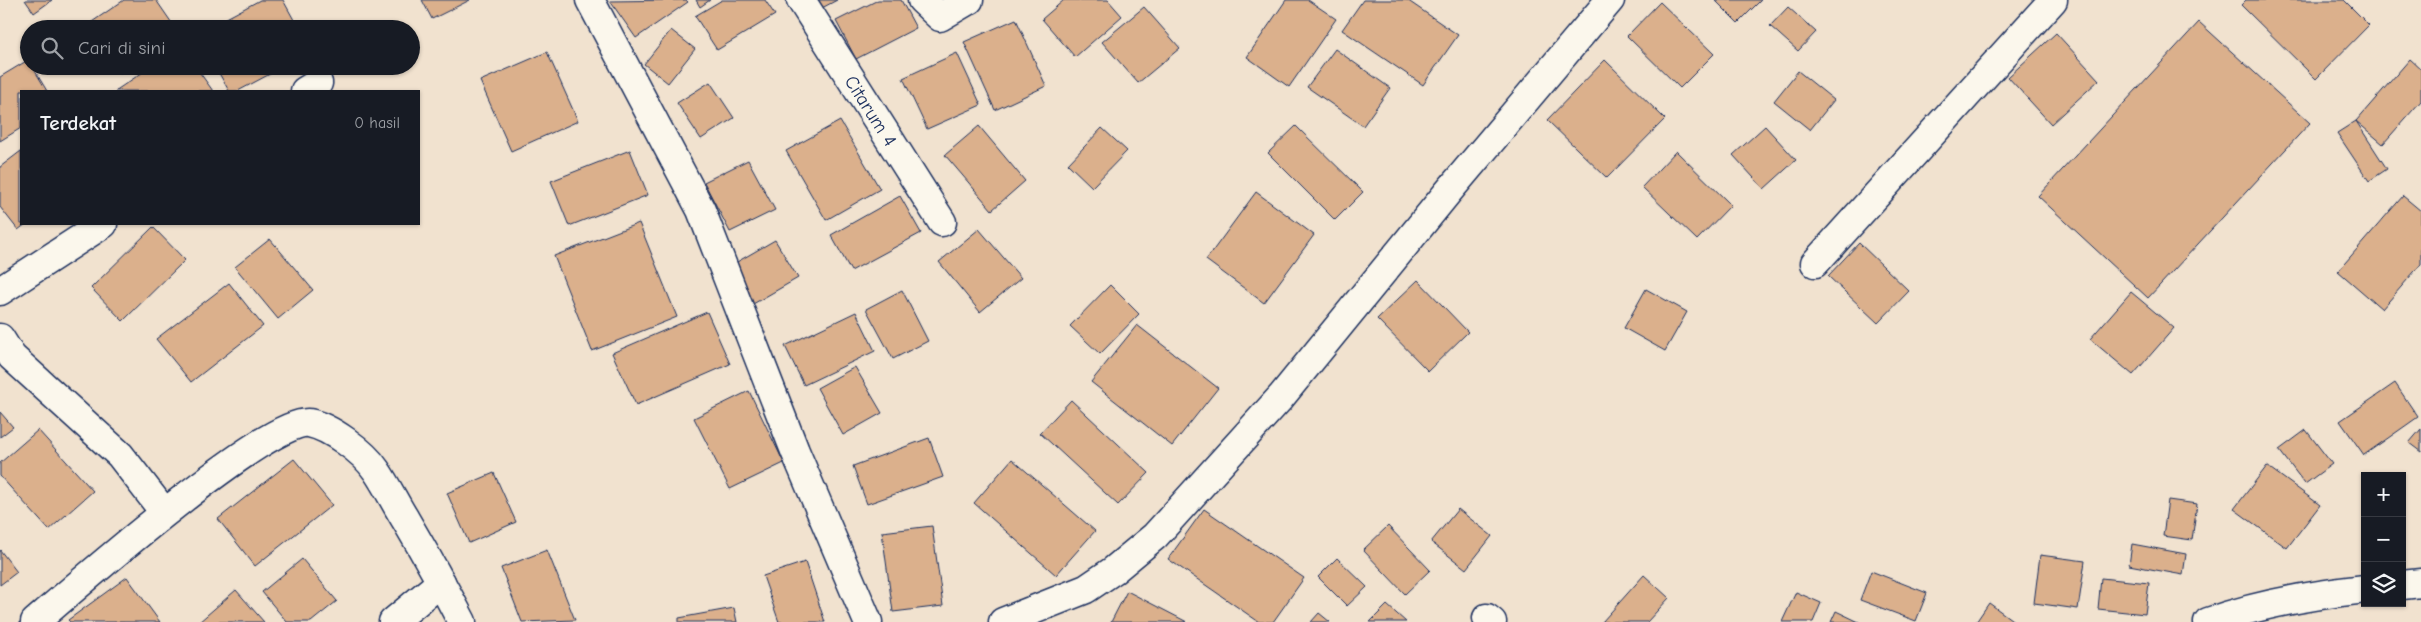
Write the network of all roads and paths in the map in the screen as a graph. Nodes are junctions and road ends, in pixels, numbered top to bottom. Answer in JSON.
{"nodes":[{"id":1,"x":590,"y":0,"type":"edge"},
{"id":2,"x":801,"y":0,"type":"edge"},
{"id":3,"x":922,"y":0,"type":"edge"},
{"id":4,"x":969,"y":0,"type":"edge"},
{"id":5,"x":1610,"y":0,"type":"edge"},
{"id":6,"x":2053,"y":0,"type":"edge"},
{"id":7,"x":942,"y":222,"type":"dead end"},
{"id":8,"x":101,"y":225,"type":"edge"},
{"id":9,"x":1815,"y":263,"type":"dead end"},
{"id":10,"x":0,"y":291,"type":"edge"},
{"id":11,"x":4,"y":354,"type":"edge"},
{"id":12,"x":164,"y":512,"type":"junction"},
{"id":13,"x":441,"y":582,"type":"junction"},
{"id":14,"x":2421,"y":583,"type":"edge"},
{"id":15,"x":2406,"y":585,"type":"edge"},
{"id":16,"x":2361,"y":589,"type":"edge"},
{"id":17,"x":34,"y":622,"type":"edge"},
{"id":18,"x":393,"y":622,"type":"edge"},
{"id":19,"x":462,"y":622,"type":"edge"},
{"id":20,"x":868,"y":622,"type":"edge"},
{"id":21,"x":1003,"y":622,"type":"edge"},
{"id":22,"x":2208,"y":622,"type":"edge"}],
"edges":[{"from":1,"to":20,"type":"street"},
{"from":2,"to":7,"type":"street","name":"Citarum 4"},
{"from":3,"to":4,"type":"street"},
{"from":5,"to":21,"type":"street"},
{"from":6,"to":9,"type":"street"},
{"from":8,"to":10,"type":"street"},
{"from":11,"to":12,"type":"street"},
{"from":12,"to":13,"type":"street"},
{"from":12,"to":17,"type":"street"},
{"from":13,"to":18,"type":"street"},
{"from":13,"to":19,"type":"street"},
{"from":14,"to":15,"type":"street"},
{"from":16,"to":22,"type":"street"}]}
